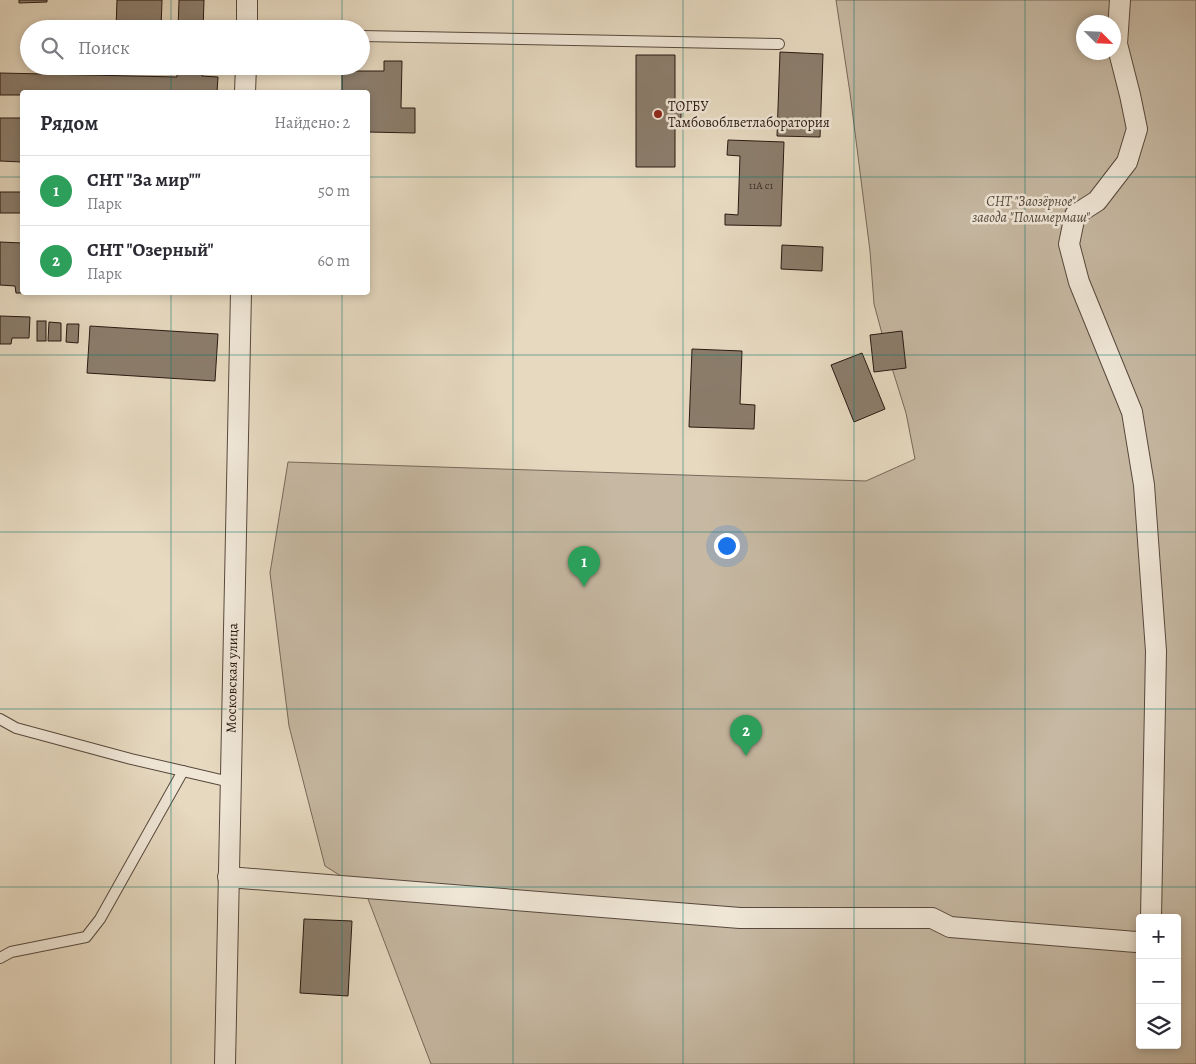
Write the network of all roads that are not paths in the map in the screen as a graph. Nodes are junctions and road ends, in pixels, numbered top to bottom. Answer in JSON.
{"nodes":[{"id":1,"x":247,"y":0,"type":"edge"},
{"id":2,"x":1120,"y":0,"type":"edge"},
{"id":3,"x":246,"y":20,"type":"edge"},
{"id":4,"x":370,"y":36,"type":"edge"},
{"id":5,"x":779,"y":44,"type":"dead end"},
{"id":6,"x":246,"y":75,"type":"edge"},
{"id":7,"x":245,"y":90,"type":"edge"},
{"id":8,"x":241,"y":295,"type":"edge"},
{"id":9,"x":0,"y":719,"type":"edge"},
{"id":10,"x":183,"y":771,"type":"junction"},
{"id":11,"x":230,"y":782,"type":"junction"},
{"id":12,"x":228,"y":877,"type":"junction"},
{"id":13,"x":1151,"y":914,"type":"edge"},
{"id":14,"x":1136,"y":942,"type":"edge"},
{"id":15,"x":0,"y":958,"type":"edge"},
{"id":16,"x":225,"y":1064,"type":"edge"}],
"edges":[{"from":1,"to":3,"type":"street"},
{"from":2,"to":13,"type":"street"},
{"from":4,"to":5,"type":"lane"},
{"from":6,"to":7,"type":"street"},
{"from":8,"to":11,"type":"street","name":"Московская улица"},
{"from":9,"to":10,"type":"lane"},
{"from":10,"to":11,"type":"lane"},
{"from":10,"to":15,"type":"lane"},
{"from":11,"to":12,"type":"street","name":"Московская улица"},
{"from":12,"to":14,"type":"street"},
{"from":12,"to":16,"type":"street","name":"Московская улица"}]}
